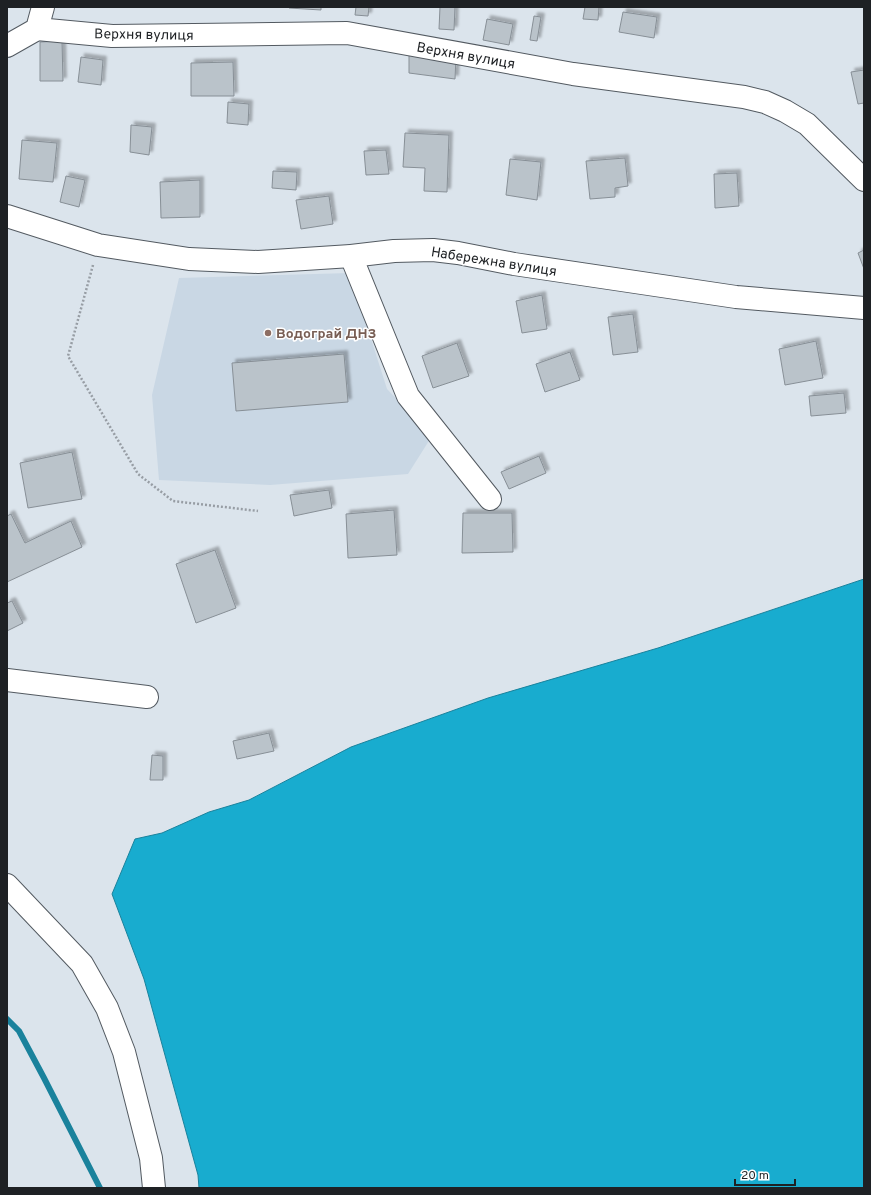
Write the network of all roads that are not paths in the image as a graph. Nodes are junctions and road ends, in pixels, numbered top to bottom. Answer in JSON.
{"nodes":[{"id":1,"x":43,"y":7,"type":"edge"},
{"id":2,"x":37,"y":29,"type":"junction"},
{"id":3,"x":7,"y":46,"type":"edge"},
{"id":4,"x":864,"y":180,"type":"edge"},
{"id":5,"x":7,"y":216,"type":"edge"},
{"id":6,"x":351,"y":256,"type":"junction"},
{"id":7,"x":864,"y":308,"type":"edge"},
{"id":8,"x":490,"y":499,"type":"dead end"},
{"id":9,"x":7,"y":680,"type":"edge"},
{"id":10,"x":147,"y":697,"type":"dead end"},
{"id":11,"x":7,"y":885,"type":"edge"},
{"id":12,"x":154,"y":1188,"type":"edge"}],
"edges":[{"from":1,"to":2,"type":"street"},
{"from":2,"to":3,"type":"street"},
{"from":2,"to":4,"type":"street","name":"Верхня вулиця"},
{"from":5,"to":6,"type":"street","name":"Набережна вулиця"},
{"from":6,"to":7,"type":"street","name":"Набережна вулиця"},
{"from":6,"to":8,"type":"street"},
{"from":9,"to":10,"type":"street"},
{"from":11,"to":12,"type":"street"}]}
